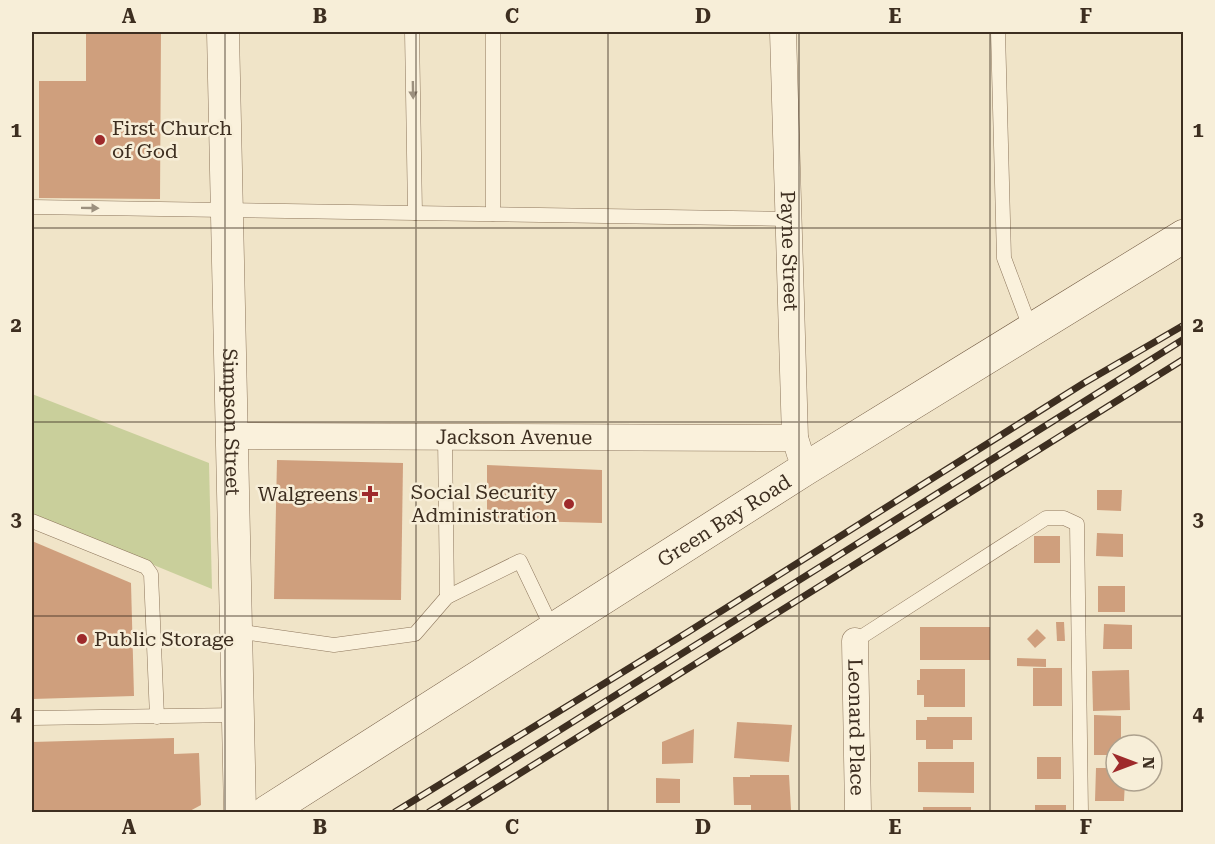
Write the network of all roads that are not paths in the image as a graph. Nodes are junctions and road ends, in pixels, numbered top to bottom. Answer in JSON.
{"nodes":[{"id":1,"x":223,"y":32,"type":"edge"},
{"id":2,"x":412,"y":32,"type":"edge"},
{"id":3,"x":493,"y":32,"type":"edge"},
{"id":4,"x":783,"y":32,"type":"edge"},
{"id":5,"x":998,"y":32,"type":"edge"},
{"id":6,"x":32,"y":207,"type":"edge"},
{"id":7,"x":227,"y":211,"type":"junction"},
{"id":8,"x":415,"y":213,"type":"junction"},
{"id":9,"x":493,"y":214,"type":"junction"},
{"id":10,"x":789,"y":219,"type":"junction"},
{"id":11,"x":1184,"y":236,"type":"edge"},
{"id":12,"x":1031,"y":330,"type":"junction"},
{"id":13,"x":232,"y":436,"type":"junction"},
{"id":14,"x":445,"y":437,"type":"junction"},
{"id":15,"x":800,"y":453,"type":"junction"},
{"id":16,"x":32,"y":521,"type":"edge"},
{"id":17,"x":447,"y":597,"type":"junction"},
{"id":18,"x":553,"y":630,"type":"junction"},
{"id":19,"x":236,"y":631,"type":"junction"},
{"id":20,"x":855,"y":641,"type":"joint"},
{"id":21,"x":238,"y":715,"type":"junction"},
{"id":22,"x":157,"y":717,"type":"junction"},
{"id":23,"x":32,"y":718,"type":"edge"},
{"id":24,"x":240,"y":813,"type":"edge"},
{"id":25,"x":267,"y":813,"type":"edge"},
{"id":26,"x":858,"y":813,"type":"edge"},
{"id":27,"x":1082,"y":813,"type":"edge"}],
"edges":[{"from":1,"to":7,"type":"street","name":"Simpson Street"},
{"from":2,"to":8,"type":"lane","one_way":true},
{"from":3,"to":9,"type":"lane"},
{"from":4,"to":10,"type":"street","name":"Payne Street"},
{"from":5,"to":12,"type":"lane"},
{"from":6,"to":7,"type":"lane","one_way":true},
{"from":7,"to":8,"type":"lane"},
{"from":7,"to":13,"type":"street","name":"Simpson Street"},
{"from":8,"to":9,"type":"lane"},
{"from":9,"to":10,"type":"lane"},
{"from":10,"to":15,"type":"street","name":"Payne Street"},
{"from":11,"to":12,"type":"main road","name":"Green Bay Road"},
{"from":12,"to":15,"type":"main road","name":"Green Bay Road"},
{"from":13,"to":14,"type":"street","name":"Jackson Avenue"},
{"from":13,"to":19,"type":"street","name":"Simpson Street"},
{"from":14,"to":15,"type":"street","name":"Jackson Avenue"},
{"from":14,"to":17,"type":"lane"},
{"from":15,"to":18,"type":"main road","name":"Green Bay Road"},
{"from":16,"to":22,"type":"lane"},
{"from":17,"to":18,"type":"lane"},
{"from":17,"to":19,"type":"lane"},
{"from":18,"to":25,"type":"main road","name":"Green Bay Road"},
{"from":19,"to":21,"type":"street","name":"Simpson Street"},
{"from":20,"to":26,"type":"street","name":"Leonard Place"},
{"from":20,"to":27,"type":"lane"},
{"from":21,"to":22,"type":"lane"},
{"from":21,"to":24,"type":"street","name":"Simpson Street"},
{"from":22,"to":23,"type":"lane"}]}
